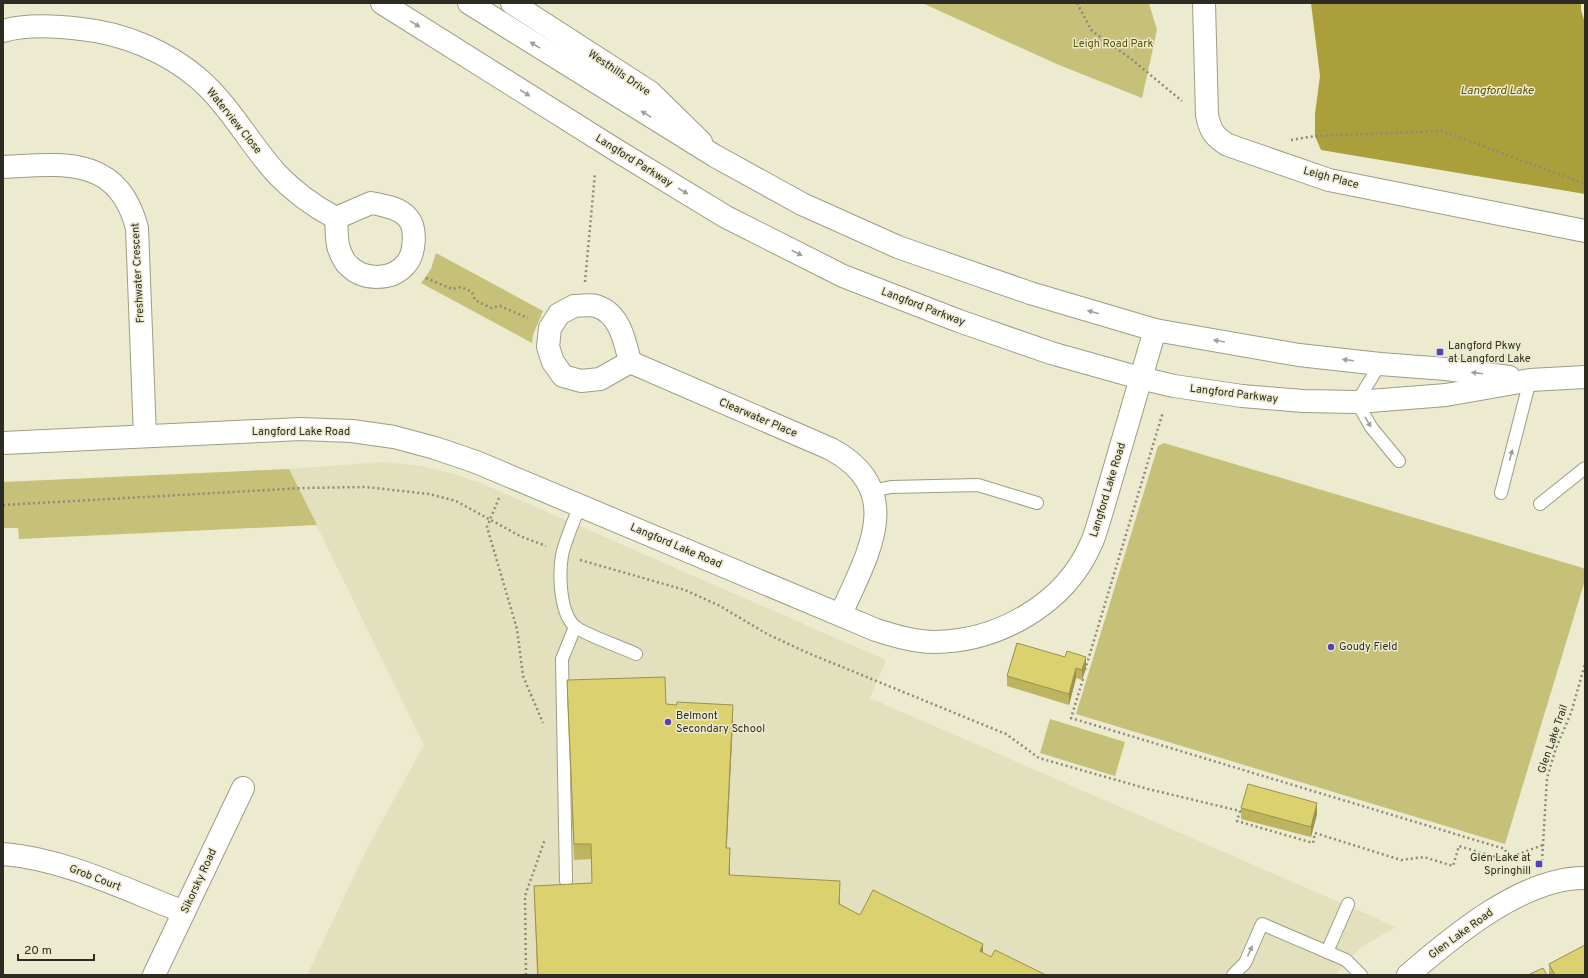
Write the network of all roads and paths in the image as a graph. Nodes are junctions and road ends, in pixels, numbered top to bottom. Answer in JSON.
{"nodes":[{"id":1,"x":382,"y":3,"type":"edge"},
{"id":2,"x":469,"y":3,"type":"edge"},
{"id":3,"x":512,"y":3,"type":"edge"},
{"id":4,"x":1078,"y":3,"type":"edge"},
{"id":5,"x":1204,"y":3,"type":"edge"},
{"id":6,"x":3,"y":31,"type":"edge"},
{"id":7,"x":1207,"y":115,"type":"junction"},
{"id":8,"x":1315,"y":136,"type":"dead end"},
{"id":9,"x":715,"y":156,"type":"junction"},
{"id":10,"x":3,"y":167,"type":"edge"},
{"id":11,"x":595,"y":173,"type":"dead end"},
{"id":12,"x":1585,"y":184,"type":"edge"},
{"id":13,"x":336,"y":218,"type":"dead end"},
{"id":14,"x":1585,"y":230,"type":"edge"},
{"id":15,"x":420,"y":275,"type":"dead end"},
{"id":16,"x":585,"y":286,"type":"dead end"},
{"id":17,"x":518,"y":314,"type":"dead end"},
{"id":18,"x":1154,"y":330,"type":"junction"},
{"id":19,"x":630,"y":362,"type":"dead end"},
{"id":20,"x":1380,"y":364,"type":"junction"},
{"id":21,"x":1585,"y":377,"type":"edge"},
{"id":22,"x":1140,"y":378,"type":"junction"},
{"id":23,"x":1530,"y":380,"type":"junction"},
{"id":24,"x":1357,"y":402,"type":"junction"},
{"id":25,"x":1163,"y":412,"type":"dead end"},
{"id":26,"x":145,"y":436,"type":"junction"},
{"id":27,"x":3,"y":443,"type":"edge"},
{"id":28,"x":1399,"y":461,"type":"dead end"},
{"id":29,"x":1585,"y":468,"type":"edge"},
{"id":30,"x":872,"y":491,"type":"junction"},
{"id":31,"x":501,"y":492,"type":"dead end"},
{"id":32,"x":1501,"y":493,"type":"dead end"},
{"id":33,"x":1037,"y":503,"type":"dead end"},
{"id":34,"x":1540,"y":504,"type":"dead end"},
{"id":35,"x":3,"y":505,"type":"edge"},
{"id":36,"x":580,"y":506,"type":"junction"},
{"id":37,"x":490,"y":519,"type":"junction"},
{"id":38,"x":546,"y":546,"type":"dead end"},
{"id":39,"x":579,"y":560,"type":"dead end"},
{"id":40,"x":841,"y":614,"type":"junction"},
{"id":41,"x":575,"y":627,"type":"junction"},
{"id":42,"x":636,"y":654,"type":"dead end"},
{"id":43,"x":1585,"y":664,"type":"edge"},
{"id":44,"x":543,"y":725,"type":"dead end"},
{"id":45,"x":243,"y":788,"type":"dead end"},
{"id":46,"x":546,"y":837,"type":"dead end"},
{"id":47,"x":3,"y":854,"type":"edge"},
{"id":48,"x":1508,"y":858,"type":"junction"},
{"id":49,"x":1585,"y":878,"type":"edge"},
{"id":50,"x":566,"y":882,"type":"dead end"},
{"id":51,"x":1348,"y":904,"type":"dead end"},
{"id":52,"x":184,"y":912,"type":"junction"},
{"id":53,"x":1327,"y":952,"type":"junction"},
{"id":54,"x":154,"y":975,"type":"edge"},
{"id":55,"x":526,"y":975,"type":"edge"},
{"id":56,"x":1233,"y":975,"type":"edge"},
{"id":57,"x":1361,"y":975,"type":"edge"},
{"id":58,"x":1408,"y":975,"type":"edge"}],
"edges":[{"from":1,"to":22,"type":"street","name":"Langford Parkway","one_way":true},
{"from":9,"to":2,"type":"street","name":"Langford Parkway","one_way":true},
{"from":3,"to":9,"type":"street","name":"Westhills Drive"},
{"from":4,"to":7,"type":"path"},
{"from":5,"to":7,"type":"street","name":"Leigh Place"},
{"from":6,"to":13,"type":"street","name":"Waterview Close"},
{"from":7,"to":14,"type":"street","name":"Leigh Place"},
{"from":8,"to":12,"type":"path"},
{"from":18,"to":9,"type":"street","name":"Langford Parkway","one_way":true},
{"from":10,"to":26,"type":"street","name":"Freshwater Crescent"},
{"from":11,"to":16,"type":"path"},
{"from":15,"to":17,"type":"path"},
{"from":20,"to":18,"type":"street","name":"Langford Parkway","one_way":true},
{"from":18,"to":22,"type":"street","name":"Langford Lake Road"},
{"from":19,"to":30,"type":"street","name":"Clearwater Place"},
{"from":23,"to":20,"type":"street","name":"Langford Parkway","one_way":true},
{"from":20,"to":24,"type":"lane"},
{"from":21,"to":23,"type":"street","name":"Langford Parkway"},
{"from":22,"to":24,"type":"street","name":"Langford Parkway"},
{"from":22,"to":40,"type":"street","name":"Langford Lake Road"},
{"from":23,"to":24,"type":"street","name":"Langford Parkway"},
{"from":32,"to":23,"type":"lane","one_way":true},
{"from":24,"to":28,"type":"lane","one_way":true},
{"from":25,"to":48,"type":"path"},
{"from":26,"to":27,"type":"street","name":"Langford Lake Road"},
{"from":26,"to":36,"type":"street","name":"Langford Lake Road"},
{"from":29,"to":34,"type":"lane"},
{"from":30,"to":33,"type":"lane"},
{"from":30,"to":40,"type":"street","name":"Clearwater Place"},
{"from":31,"to":37,"type":"path"},
{"from":35,"to":37,"type":"path"},
{"from":36,"to":40,"type":"street","name":"Langford Lake Road"},
{"from":36,"to":41,"type":"lane"},
{"from":37,"to":38,"type":"path"},
{"from":37,"to":44,"type":"path"},
{"from":39,"to":48,"type":"path"},
{"from":41,"to":42,"type":"lane"},
{"from":41,"to":50,"type":"lane"},
{"from":43,"to":48,"type":"path","name":"Glen Lake Trail"},
{"from":45,"to":52,"type":"street","name":"Sikorsky Road"},
{"from":46,"to":55,"type":"path"},
{"from":47,"to":52,"type":"street","name":"Grob Court"},
{"from":49,"to":58,"type":"street","name":"Glen Lake Road"},
{"from":51,"to":53,"type":"lane"},
{"from":52,"to":54,"type":"street","name":"Sikorsky Road"},
{"from":56,"to":53,"type":"lane","one_way":true},
{"from":53,"to":57,"type":"lane"}]}
